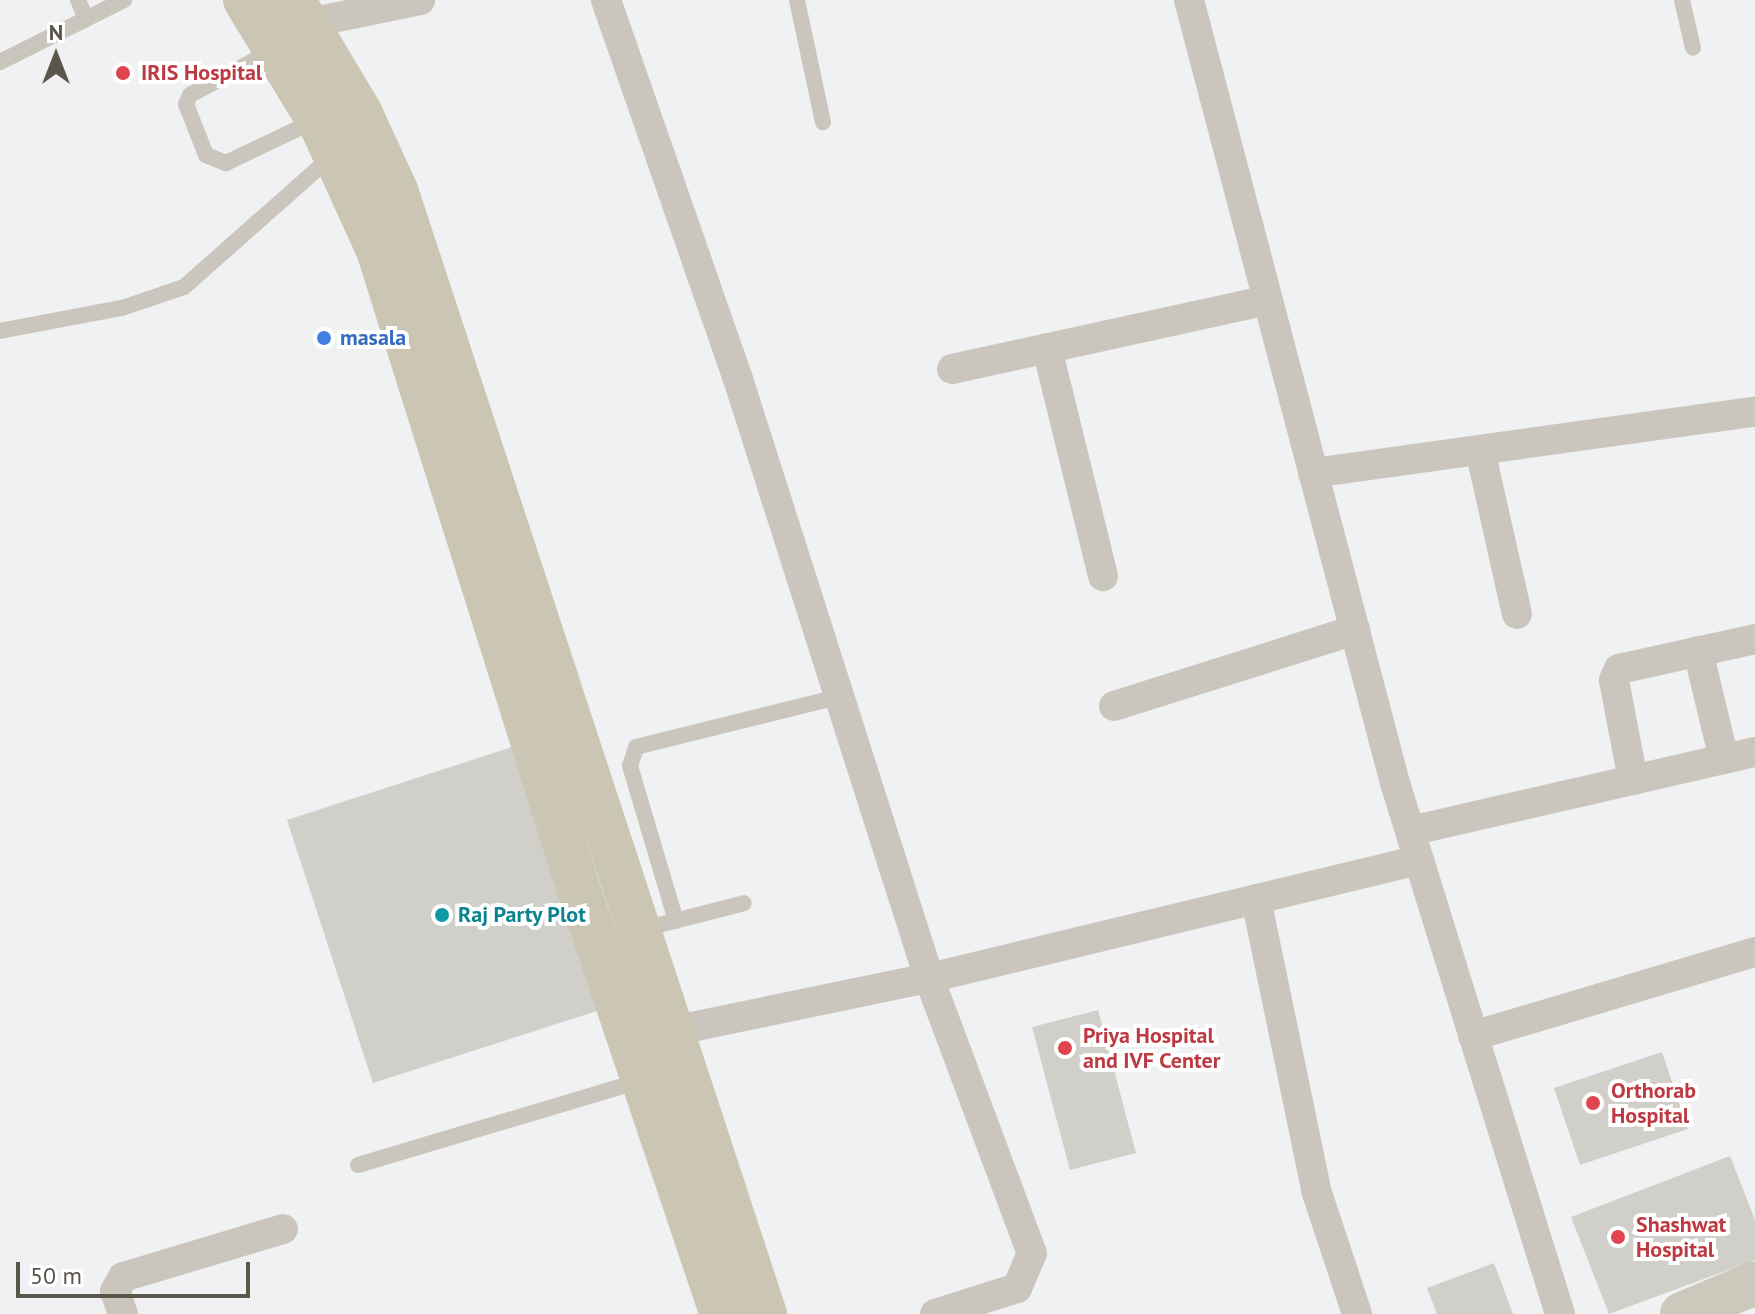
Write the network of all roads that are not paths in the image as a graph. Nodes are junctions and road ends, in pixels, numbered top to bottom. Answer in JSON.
{"nodes":[{"id":1,"x":78,"y":0,"type":"edge"},
{"id":2,"x":124,"y":0,"type":"edge"},
{"id":3,"x":420,"y":0,"type":"edge"},
{"id":4,"x":606,"y":0,"type":"edge"},
{"id":5,"x":797,"y":0,"type":"edge"},
{"id":6,"x":1189,"y":0,"type":"edge"},
{"id":7,"x":1682,"y":0,"type":"edge"},
{"id":8,"x":270,"y":14,"type":"edge"},
{"id":9,"x":86,"y":19,"type":"junction"},
{"id":10,"x":1693,"y":48,"type":"dead end"},
{"id":11,"x":0,"y":62,"type":"edge"},
{"id":12,"x":823,"y":122,"type":"dead end"},
{"id":13,"x":325,"y":137,"type":"junction"},
{"id":14,"x":1268,"y":300,"type":"junction"},
{"id":15,"x":0,"y":331,"type":"edge"},
{"id":16,"x":1047,"y":348,"type":"junction"},
{"id":17,"x":952,"y":369,"type":"dead end"},
{"id":18,"x":1755,"y":412,"type":"edge"},
{"id":19,"x":1480,"y":450,"type":"junction"},
{"id":20,"x":1313,"y":473,"type":"junction"},
{"id":21,"x":1103,"y":576,"type":"dead end"},
{"id":22,"x":1517,"y":614,"type":"dead end"},
{"id":23,"x":1355,"y":630,"type":"junction"},
{"id":24,"x":1755,"y":639,"type":"edge"},
{"id":25,"x":1698,"y":651,"type":"junction"},
{"id":26,"x":842,"y":696,"type":"junction"},
{"id":27,"x":1114,"y":706,"type":"dead end"},
{"id":28,"x":1755,"y":752,"type":"edge"},
{"id":29,"x":1724,"y":759,"type":"junction"},
{"id":30,"x":1633,"y":780,"type":"junction"},
{"id":31,"x":1410,"y":831,"type":"junction"},
{"id":32,"x":1419,"y":860,"type":"junction"},
{"id":33,"x":1256,"y":899,"type":"junction"},
{"id":34,"x":744,"y":903,"type":"dead end"},
{"id":35,"x":659,"y":925,"type":"junction"},
{"id":36,"x":1755,"y":952,"type":"edge"},
{"id":37,"x":929,"y":978,"type":"junction"},
{"id":38,"x":677,"y":1030,"type":"junction"},
{"id":39,"x":1473,"y":1036,"type":"junction"},
{"id":40,"x":647,"y":1079,"type":"junction"},
{"id":41,"x":358,"y":1165,"type":"dead end"},
{"id":42,"x":283,"y":1229,"type":"dead end"},
{"id":43,"x":1755,"y":1283,"type":"edge"},
{"id":44,"x":123,"y":1314,"type":"edge"},
{"id":45,"x":722,"y":1314,"type":"edge"},
{"id":46,"x":765,"y":1314,"type":"edge"},
{"id":47,"x":935,"y":1314,"type":"edge"},
{"id":48,"x":1357,"y":1314,"type":"edge"},
{"id":49,"x":1560,"y":1314,"type":"edge"},
{"id":50,"x":1682,"y":1314,"type":"edge"}],
"edges":[{"from":1,"to":9,"type":"lane"},
{"from":2,"to":9,"type":"lane"},
{"from":3,"to":8,"type":"street"},
{"from":4,"to":26,"type":"street"},
{"from":5,"to":12,"type":"lane"},
{"from":6,"to":14,"type":"street"},
{"from":7,"to":10,"type":"lane"},
{"from":8,"to":13,"type":"main road"},
{"from":8,"to":13,"type":"lane"},
{"from":8,"to":35,"type":"main road"},
{"from":9,"to":11,"type":"lane"},
{"from":13,"to":15,"type":"lane"},
{"from":13,"to":40,"type":"main road"},
{"from":14,"to":16,"type":"street"},
{"from":14,"to":20,"type":"street"},
{"from":16,"to":17,"type":"street"},
{"from":16,"to":21,"type":"street"},
{"from":18,"to":19,"type":"street"},
{"from":19,"to":20,"type":"street"},
{"from":19,"to":22,"type":"street"},
{"from":20,"to":23,"type":"street"},
{"from":23,"to":27,"type":"street"},
{"from":23,"to":31,"type":"street"},
{"from":24,"to":25,"type":"street"},
{"from":25,"to":29,"type":"street"},
{"from":25,"to":30,"type":"street"},
{"from":26,"to":35,"type":"lane"},
{"from":26,"to":37,"type":"street"},
{"from":28,"to":29,"type":"street"},
{"from":29,"to":30,"type":"street"},
{"from":30,"to":31,"type":"street"},
{"from":31,"to":32,"type":"street"},
{"from":32,"to":33,"type":"street"},
{"from":32,"to":39,"type":"street"},
{"from":33,"to":37,"type":"street"},
{"from":33,"to":48,"type":"street"},
{"from":34,"to":35,"type":"lane"},
{"from":35,"to":38,"type":"main road"},
{"from":36,"to":39,"type":"street"},
{"from":37,"to":38,"type":"street"},
{"from":37,"to":47,"type":"street"},
{"from":38,"to":46,"type":"main road"},
{"from":39,"to":49,"type":"street"},
{"from":40,"to":41,"type":"lane"},
{"from":40,"to":45,"type":"main road"},
{"from":42,"to":44,"type":"street"},
{"from":43,"to":50,"type":"street"}]}
